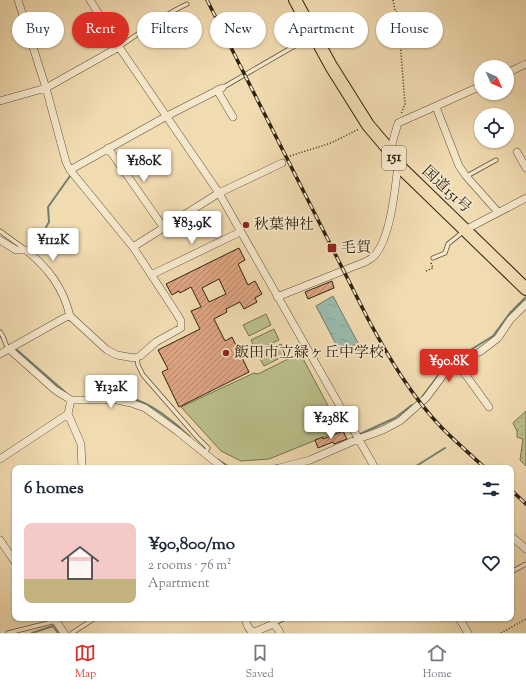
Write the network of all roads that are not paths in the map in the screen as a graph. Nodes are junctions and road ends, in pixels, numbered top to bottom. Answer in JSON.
{"nodes":[{"id":1,"x":18,"y":0,"type":"edge"},
{"id":2,"x":90,"y":0,"type":"edge"},
{"id":3,"x":295,"y":0,"type":"edge"},
{"id":4,"x":187,"y":4,"type":"dead end"},
{"id":5,"x":97,"y":12,"type":"edge"},
{"id":6,"x":129,"y":40,"type":"edge"},
{"id":7,"x":117,"y":48,"type":"edge"},
{"id":8,"x":120,"y":48,"type":"edge"},
{"id":9,"x":292,"y":48,"type":"edge"},
{"id":10,"x":526,"y":64,"type":"edge"},
{"id":11,"x":514,"y":70,"type":"edge"},
{"id":12,"x":46,"y":88,"type":"junction"},
{"id":13,"x":220,"y":89,"type":"junction"},
{"id":14,"x":474,"y":89,"type":"edge"},
{"id":15,"x":0,"y":101,"type":"edge"},
{"id":16,"x":436,"y":107,"type":"junction"},
{"id":17,"x":167,"y":116,"type":"junction"},
{"id":18,"x":234,"y":118,"type":"dead end"},
{"id":19,"x":108,"y":148,"type":"junction"},
{"id":20,"x":390,"y":151,"type":"junction"},
{"id":21,"x":517,"y":152,"type":"dead end"},
{"id":22,"x":496,"y":160,"type":"dead end"},
{"id":23,"x":282,"y":163,"type":"dead end"},
{"id":24,"x":398,"y":165,"type":"junction"},
{"id":25,"x":526,"y":168,"type":"edge"},
{"id":26,"x":70,"y":170,"type":"junction"},
{"id":27,"x":466,"y":176,"type":"junction"},
{"id":28,"x":219,"y":193,"type":"junction"},
{"id":29,"x":526,"y":198,"type":"edge"},
{"id":30,"x":498,"y":212,"type":"junction"},
{"id":31,"x":164,"y":228,"type":"junction"},
{"id":32,"x":465,"y":230,"type":"junction"},
{"id":33,"x":0,"y":231,"type":"edge"},
{"id":34,"x":240,"y":232,"type":"junction"},
{"id":35,"x":0,"y":240,"type":"edge"},
{"id":36,"x":133,"y":247,"type":"junction"},
{"id":37,"x":26,"y":250,"type":"junction"},
{"id":38,"x":434,"y":258,"type":"road end"},
{"id":39,"x":151,"y":276,"type":"junction"},
{"id":40,"x":526,"y":289,"type":"edge"},
{"id":41,"x":277,"y":297,"type":"junction"},
{"id":42,"x":526,"y":304,"type":"edge"},
{"id":43,"x":70,"y":316,"type":"junction"},
{"id":44,"x":0,"y":332,"type":"edge"},
{"id":45,"x":8,"y":348,"type":"junction"},
{"id":46,"x":0,"y":354,"type":"edge"},
{"id":47,"x":137,"y":357,"type":"junction"},
{"id":48,"x":457,"y":363,"type":"junction"},
{"id":49,"x":71,"y":400,"type":"junction"},
{"id":50,"x":489,"y":407,"type":"dead end"},
{"id":51,"x":68,"y":414,"type":"junction"},
{"id":52,"x":358,"y":439,"type":"junction"},
{"id":53,"x":206,"y":452,"type":"junction"},
{"id":54,"x":0,"y":459,"type":"edge"},
{"id":55,"x":82,"y":465,"type":"edge"},
{"id":56,"x":220,"y":465,"type":"edge"},
{"id":57,"x":291,"y":465,"type":"edge"},
{"id":58,"x":373,"y":465,"type":"edge"},
{"id":59,"x":514,"y":539,"type":"edge"},
{"id":60,"x":0,"y":540,"type":"edge"},
{"id":61,"x":526,"y":549,"type":"edge"},
{"id":62,"x":12,"y":558,"type":"edge"},
{"id":63,"x":526,"y":564,"type":"edge"},
{"id":64,"x":514,"y":570,"type":"edge"},
{"id":65,"x":51,"y":621,"type":"edge"},
{"id":66,"x":56,"y":621,"type":"edge"},
{"id":67,"x":90,"y":621,"type":"edge"},
{"id":68,"x":247,"y":621,"type":"edge"},
{"id":69,"x":279,"y":621,"type":"edge"},
{"id":70,"x":461,"y":621,"type":"edge"},
{"id":71,"x":273,"y":624,"type":"junction"},
{"id":72,"x":8,"y":633,"type":"edge"},
{"id":73,"x":64,"y":633,"type":"edge"},
{"id":74,"x":72,"y":633,"type":"edge"},
{"id":75,"x":280,"y":633,"type":"edge"},
{"id":76,"x":468,"y":633,"type":"edge"}],
"edges":[{"from":1,"to":12,"type":"street"},
{"from":2,"to":5,"type":"street"},
{"from":3,"to":20,"type":"highway","name":"国道151号","number":"151"},
{"from":4,"to":6,"type":"lane"},
{"from":7,"to":12,"type":"street"},
{"from":8,"to":17,"type":"street"},
{"from":9,"to":13,"type":"lane"},
{"from":10,"to":11,"type":"street"},
{"from":12,"to":15,"type":"street"},
{"from":12,"to":26,"type":"street"},
{"from":13,"to":17,"type":"street"},
{"from":13,"to":18,"type":"street"},
{"from":14,"to":16,"type":"street"},
{"from":16,"to":20,"type":"street"},
{"from":16,"to":27,"type":"street"},
{"from":17,"to":19,"type":"street"},
{"from":17,"to":28,"type":"street"},
{"from":19,"to":26,"type":"street"},
{"from":19,"to":31,"type":"street"},
{"from":20,"to":24,"type":"highway","name":"国道151号","number":"151"},
{"from":21,"to":25,"type":"street"},
{"from":22,"to":27,"type":"lane"},
{"from":23,"to":28,"type":"street"},
{"from":24,"to":32,"type":"highway","name":"国道151号","number":"151"},
{"from":24,"to":41,"type":"street"},
{"from":26,"to":36,"type":"street"},
{"from":27,"to":30,"type":"street"},
{"from":28,"to":31,"type":"street"},
{"from":28,"to":34,"type":"street"},
{"from":29,"to":30,"type":"street"},
{"from":30,"to":32,"type":"street"},
{"from":31,"to":36,"type":"street"},
{"from":32,"to":38,"type":"lane"},
{"from":32,"to":40,"type":"highway","name":"国道151号","number":"151"},
{"from":33,"to":37,"type":"lane"},
{"from":34,"to":39,"type":"street"},
{"from":34,"to":41,"type":"street"},
{"from":35,"to":37,"type":"street"},
{"from":36,"to":39,"type":"street"},
{"from":37,"to":43,"type":"street"},
{"from":39,"to":47,"type":"street"},
{"from":41,"to":52,"type":"street"},
{"from":42,"to":48,"type":"street"},
{"from":43,"to":45,"type":"street"},
{"from":43,"to":47,"type":"street"},
{"from":44,"to":45,"type":"lane"},
{"from":45,"to":46,"type":"street"},
{"from":45,"to":49,"type":"street"},
{"from":47,"to":53,"type":"lane"},
{"from":48,"to":50,"type":"street"},
{"from":48,"to":52,"type":"street"},
{"from":49,"to":51,"type":"street"},
{"from":49,"to":53,"type":"street"},
{"from":51,"to":54,"type":"street"},
{"from":51,"to":55,"type":"street"},
{"from":52,"to":57,"type":"street"},
{"from":52,"to":58,"type":"street"},
{"from":53,"to":56,"type":"street"},
{"from":59,"to":61,"type":"street"},
{"from":60,"to":62,"type":"street"},
{"from":63,"to":64,"type":"lane"},
{"from":65,"to":72,"type":"lane"},
{"from":66,"to":73,"type":"street"},
{"from":67,"to":74,"type":"lane"},
{"from":68,"to":71,"type":"street"},
{"from":69,"to":71,"type":"lane"},
{"from":70,"to":76,"type":"street"},
{"from":71,"to":75,"type":"street"}]}
